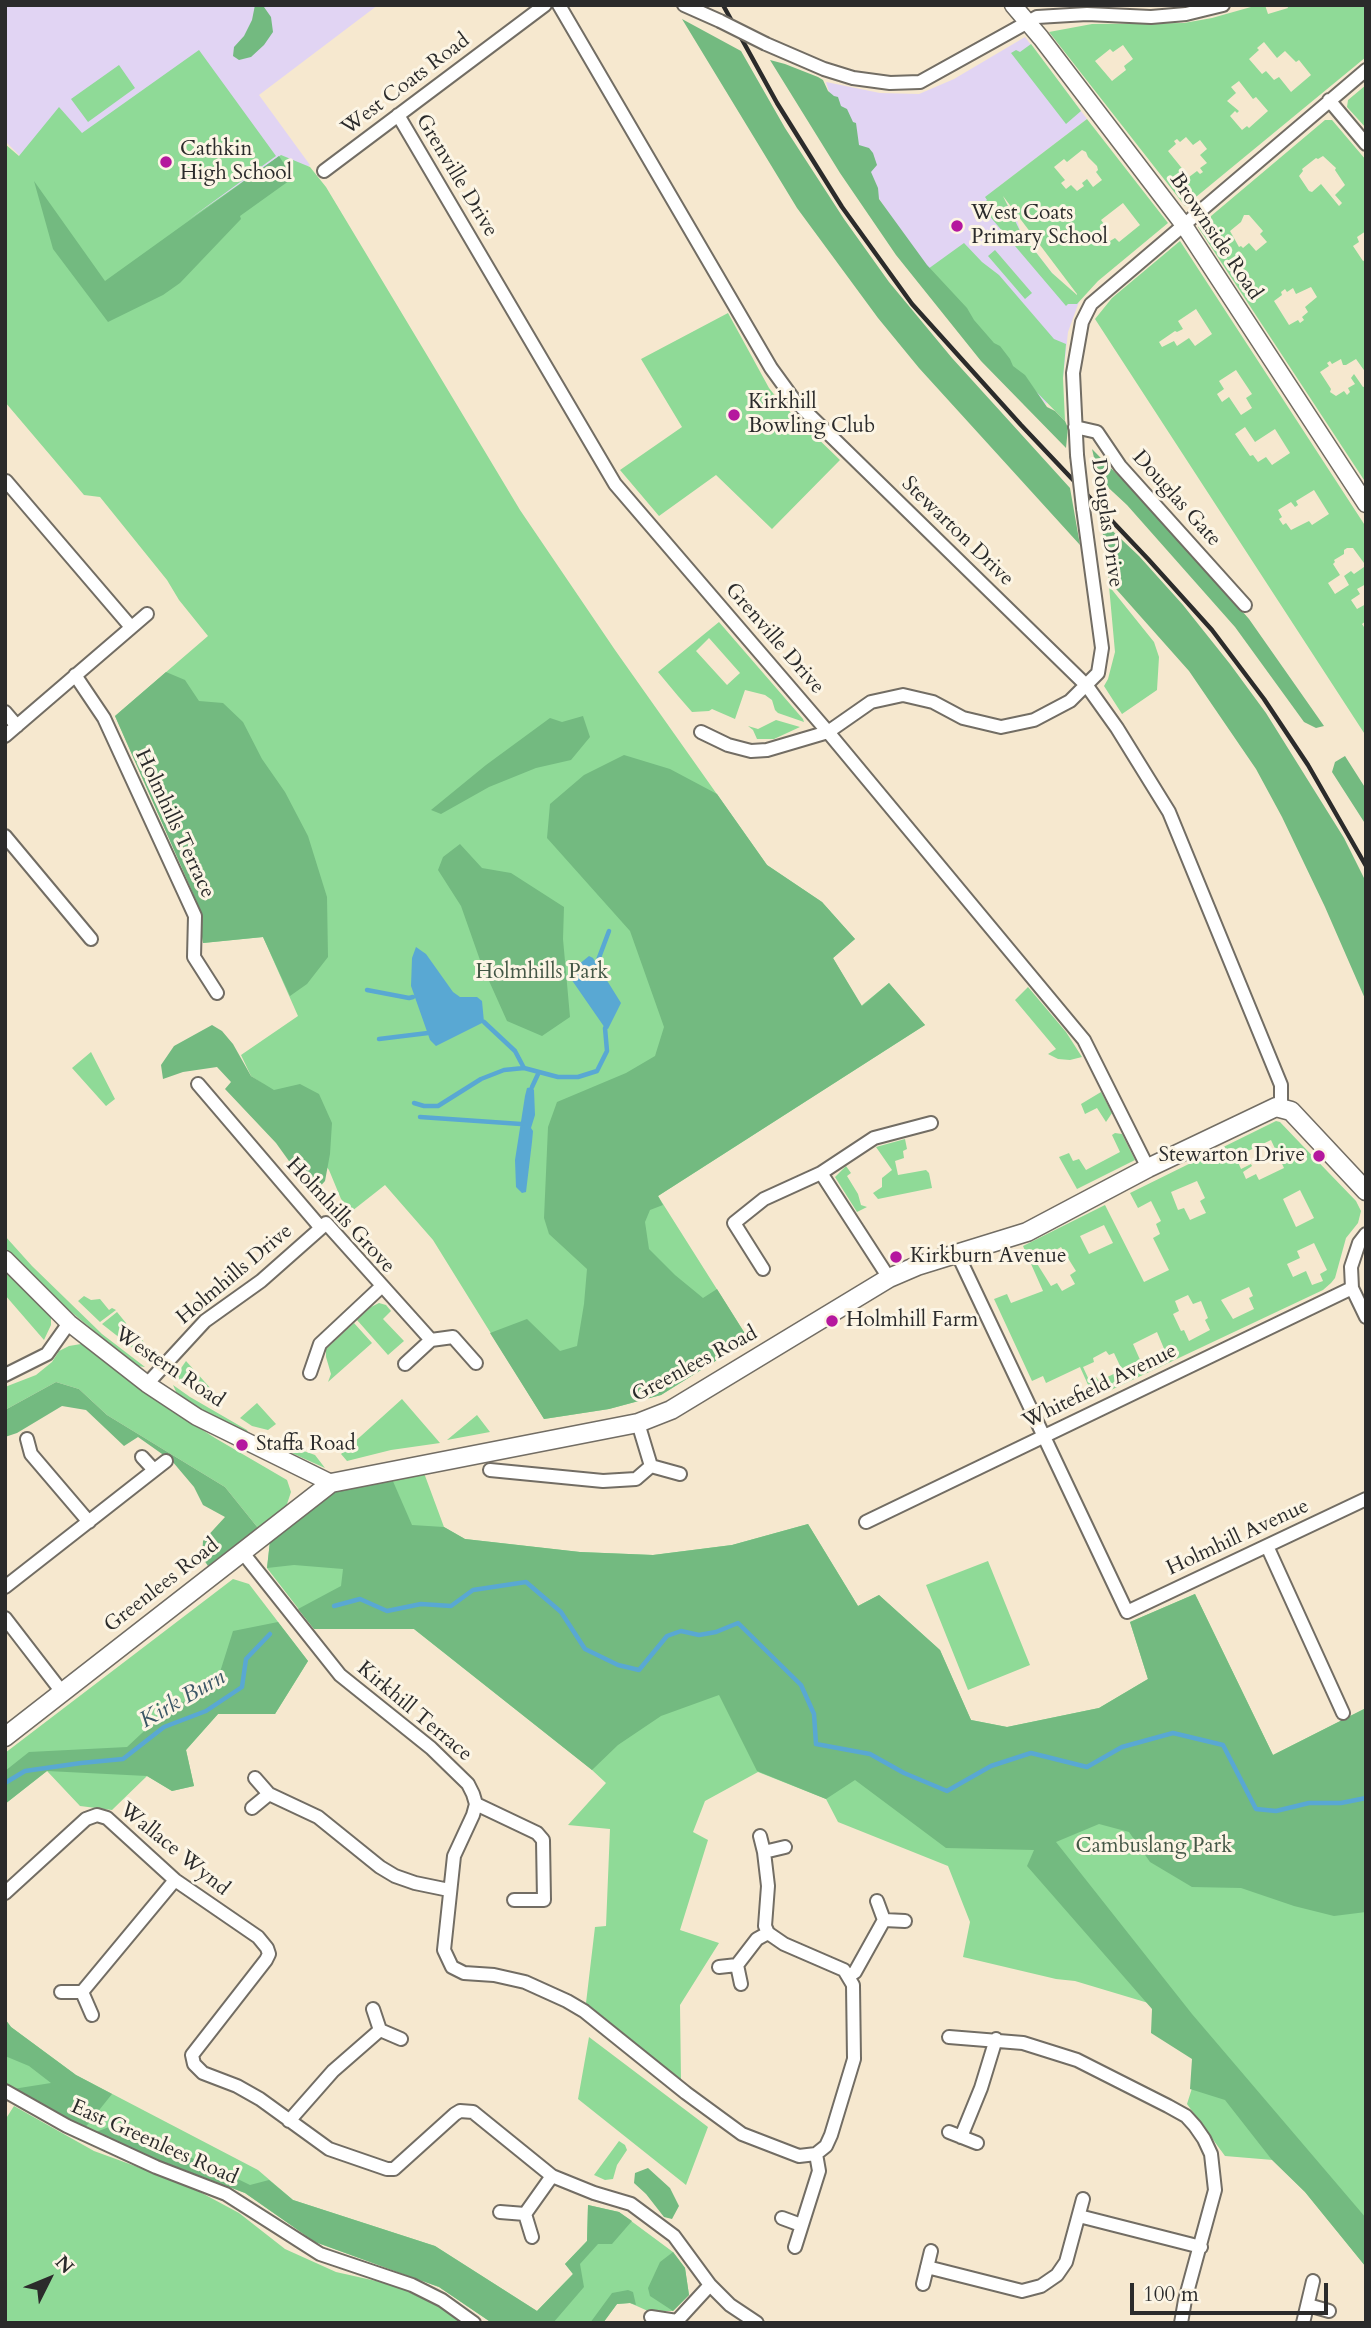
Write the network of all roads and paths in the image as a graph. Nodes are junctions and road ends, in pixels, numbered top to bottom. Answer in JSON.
{"nodes":[{"id":1,"x":545,"y":5,"type":"edge"},
{"id":2,"x":559,"y":5,"type":"edge"},
{"id":3,"x":684,"y":5,"type":"edge"},
{"id":4,"x":1013,"y":5,"type":"edge"},
{"id":5,"x":1223,"y":5,"type":"edge"},
{"id":6,"x":1026,"y":21,"type":"junction"},
{"id":7,"x":1366,"y":70,"type":"edge"},
{"id":8,"x":1329,"y":100,"type":"junction"},
{"id":9,"x":398,"y":115,"type":"junction"},
{"id":10,"x":1366,"y":144,"type":"edge"},
{"id":11,"x":324,"y":171,"type":"dead end"},
{"id":12,"x":1183,"y":224,"type":"junction"},
{"id":13,"x":1075,"y":427,"type":"junction"},
{"id":14,"x":6,"y":481,"type":"edge"},
{"id":15,"x":1366,"y":504,"type":"edge"},
{"id":16,"x":1245,"y":605,"type":"dead end"},
{"id":17,"x":147,"y":614,"type":"dead end"},
{"id":18,"x":131,"y":627,"type":"junction"},
{"id":19,"x":75,"y":676,"type":"junction"},
{"id":20,"x":1087,"y":686,"type":"junction"},
{"id":21,"x":5,"y":712,"type":"edge"},
{"id":22,"x":17,"y":726,"type":"junction"},
{"id":23,"x":701,"y":732,"type":"dead end"},
{"id":24,"x":828,"y":732,"type":"junction"},
{"id":25,"x":5,"y":736,"type":"edge"},
{"id":26,"x":5,"y":836,"type":"edge"},
{"id":27,"x":91,"y":939,"type":"dead end"},
{"id":28,"x":218,"y":993,"type":"dead end"},
{"id":29,"x":198,"y":1084,"type":"dead end"},
{"id":30,"x":1282,"y":1108,"type":"junction"},
{"id":31,"x":931,"y":1123,"type":"dead end"},
{"id":32,"x":1148,"y":1168,"type":"junction"},
{"id":33,"x":821,"y":1173,"type":"junction"},
{"id":34,"x":1366,"y":1191,"type":"edge"},
{"id":35,"x":321,"y":1228,"type":"junction"},
{"id":36,"x":1366,"y":1234,"type":"edge"},
{"id":37,"x":957,"y":1253,"type":"junction"},
{"id":38,"x":5,"y":1259,"type":"edge"},
{"id":39,"x":763,"y":1269,"type":"dead end"},
{"id":40,"x":890,"y":1278,"type":"junction"},
{"id":41,"x":382,"y":1286,"type":"junction"},
{"id":42,"x":1352,"y":1288,"type":"junction"},
{"id":43,"x":1366,"y":1317,"type":"edge"},
{"id":44,"x":69,"y":1322,"type":"junction"},
{"id":45,"x":431,"y":1340,"type":"junction"},
{"id":46,"x":476,"y":1363,"type":"dead end"},
{"id":47,"x":405,"y":1364,"type":"dead end"},
{"id":48,"x":310,"y":1373,"type":"dead end"},
{"id":49,"x":5,"y":1375,"type":"edge"},
{"id":50,"x":147,"y":1384,"type":"junction"},
{"id":51,"x":638,"y":1423,"type":"junction"},
{"id":52,"x":1044,"y":1435,"type":"junction"},
{"id":53,"x":27,"y":1439,"type":"dead end"},
{"id":54,"x":142,"y":1457,"type":"dead end"},
{"id":55,"x":166,"y":1461,"type":"dead end"},
{"id":56,"x":651,"y":1466,"type":"junction"},
{"id":57,"x":154,"y":1470,"type":"junction"},
{"id":58,"x":490,"y":1470,"type":"dead end"},
{"id":59,"x":680,"y":1474,"type":"dead end"},
{"id":60,"x":331,"y":1482,"type":"junction"},
{"id":61,"x":1366,"y":1499,"type":"edge"},
{"id":62,"x":89,"y":1522,"type":"junction"},
{"id":63,"x":866,"y":1522,"type":"dead end"},
{"id":64,"x":1267,"y":1546,"type":"junction"},
{"id":65,"x":243,"y":1553,"type":"junction"},
{"id":66,"x":5,"y":1587,"type":"edge"},
{"id":67,"x":5,"y":1618,"type":"edge"},
{"id":68,"x":62,"y":1692,"type":"junction"},
{"id":69,"x":1343,"y":1713,"type":"dead end"},
{"id":70,"x":5,"y":1737,"type":"edge"},
{"id":71,"x":255,"y":1778,"type":"dead end"},
{"id":72,"x":269,"y":1794,"type":"junction"},
{"id":73,"x":476,"y":1804,"type":"junction"},
{"id":74,"x":252,"y":1808,"type":"dead end"},
{"id":75,"x":760,"y":1836,"type":"dead end"},
{"id":76,"x":785,"y":1847,"type":"dead end"},
{"id":77,"x":764,"y":1852,"type":"junction"},
{"id":78,"x":176,"y":1880,"type":"junction"},
{"id":79,"x":449,"y":1890,"type":"junction"},
{"id":80,"x":5,"y":1893,"type":"edge"},
{"id":81,"x":514,"y":1900,"type":"dead end"},
{"id":82,"x":877,"y":1901,"type":"dead end"},
{"id":83,"x":884,"y":1920,"type":"junction"},
{"id":84,"x":905,"y":1921,"type":"dead end"},
{"id":85,"x":768,"y":1933,"type":"junction"},
{"id":86,"x":737,"y":1965,"type":"junction"},
{"id":87,"x":719,"y":1967,"type":"dead end"},
{"id":88,"x":849,"y":1976,"type":"junction"},
{"id":89,"x":741,"y":1984,"type":"dead end"},
{"id":90,"x":61,"y":1992,"type":"dead end"},
{"id":91,"x":82,"y":1992,"type":"junction"},
{"id":92,"x":373,"y":2009,"type":"dead end"},
{"id":93,"x":92,"y":2015,"type":"dead end"},
{"id":94,"x":380,"y":2030,"type":"junction"},
{"id":95,"x":949,"y":2037,"type":"dead end"},
{"id":96,"x":401,"y":2039,"type":"dead end"},
{"id":97,"x":996,"y":2039,"type":"junction"},
{"id":98,"x":5,"y":2091,"type":"edge"},
{"id":99,"x":289,"y":2121,"type":"junction"},
{"id":100,"x":977,"y":2143,"type":"dead end"},
{"id":101,"x":816,"y":2154,"type":"junction"},
{"id":102,"x":552,"y":2176,"type":"junction"},
{"id":103,"x":1083,"y":2199,"type":"dead end"},
{"id":104,"x":500,"y":2212,"type":"dead end"},
{"id":105,"x":525,"y":2214,"type":"junction"},
{"id":106,"x":1079,"y":2216,"type":"junction"},
{"id":107,"x":782,"y":2218,"type":"dead end"},
{"id":108,"x":801,"y":2225,"type":"junction"},
{"id":109,"x":532,"y":2237,"type":"dead end"},
{"id":110,"x":795,"y":2247,"type":"dead end"},
{"id":111,"x":1200,"y":2247,"type":"junction"},
{"id":112,"x":931,"y":2251,"type":"dead end"},
{"id":113,"x":927,"y":2267,"type":"junction"},
{"id":114,"x":1313,"y":2281,"type":"dead end"},
{"id":115,"x":923,"y":2284,"type":"dead end"},
{"id":116,"x":710,"y":2285,"type":"junction"},
{"id":117,"x":1308,"y":2305,"type":"junction"},
{"id":118,"x":1329,"y":2311,"type":"dead end"},
{"id":119,"x":651,"y":2317,"type":"dead end"},
{"id":120,"x":677,"y":2322,"type":"edge"},
{"id":121,"x":474,"y":2323,"type":"edge"},
{"id":122,"x":757,"y":2323,"type":"edge"},
{"id":123,"x":1181,"y":2323,"type":"edge"},
{"id":124,"x":1303,"y":2323,"type":"edge"}],
"edges":[{"from":1,"to":9,"type":"street","name":"West Coats Road"},
{"from":2,"to":20,"type":"street","name":"Stewarton Drive"},
{"from":3,"to":6,"type":"street","bridge":true},
{"from":4,"to":6,"type":"street","name":"Brownside Road"},
{"from":5,"to":6,"type":"street"},
{"from":6,"to":12,"type":"street","name":"Brownside Road"},
{"from":7,"to":8,"type":"street","name":"Douglas Drive"},
{"from":8,"to":10,"type":"street"},
{"from":8,"to":12,"type":"street","name":"Douglas Drive"},
{"from":9,"to":11,"type":"street","name":"West Coats Road"},
{"from":9,"to":24,"type":"street","name":"Grenville Drive"},
{"from":12,"to":13,"type":"street","name":"Douglas Drive"},
{"from":12,"to":15,"type":"street","name":"Brownside Road"},
{"from":13,"to":16,"type":"street","name":"Douglas Gate"},
{"from":13,"to":20,"type":"street","name":"Douglas Drive","bridge":true},
{"from":14,"to":18,"type":"street"},
{"from":17,"to":18,"type":"street"},
{"from":18,"to":19,"type":"street"},
{"from":19,"to":22,"type":"street"},
{"from":19,"to":28,"type":"street","name":"Holmhills Terrace"},
{"from":20,"to":24,"type":"street","name":"Douglas Drive"},
{"from":20,"to":30,"type":"street","name":"Stewarton Drive"},
{"from":21,"to":22,"type":"street"},
{"from":22,"to":25,"type":"street"},
{"from":23,"to":24,"type":"street","name":"Douglas Drive"},
{"from":24,"to":32,"type":"street","name":"Grenville Drive"},
{"from":26,"to":27,"type":"street"},
{"from":29,"to":35,"type":"street","name":"Holmhills Grove"},
{"from":30,"to":32,"type":"main road","name":"Greenlees Road"},
{"from":30,"to":34,"type":"main road"},
{"from":31,"to":33,"type":"street"},
{"from":32,"to":37,"type":"main road","name":"Greenlees Road"},
{"from":33,"to":39,"type":"street"},
{"from":33,"to":40,"type":"street"},
{"from":35,"to":41,"type":"street","name":"Holmhills Grove"},
{"from":35,"to":50,"type":"street","name":"Holmhills Drive"},
{"from":36,"to":42,"type":"street"},
{"from":37,"to":40,"type":"main road","name":"Greenlees Road"},
{"from":37,"to":52,"type":"street"},
{"from":38,"to":44,"type":"street","name":"Western Road"},
{"from":40,"to":51,"type":"main road","name":"Greenlees Road"},
{"from":41,"to":45,"type":"street"},
{"from":41,"to":48,"type":"street","name":"Holmhills Grove"},
{"from":42,"to":43,"type":"street"},
{"from":42,"to":52,"type":"street","name":"Whitefield Avenue"},
{"from":44,"to":49,"type":"street"},
{"from":44,"to":50,"type":"street","name":"Western Road"},
{"from":45,"to":46,"type":"street"},
{"from":45,"to":47,"type":"street"},
{"from":50,"to":60,"type":"street","name":"Western Road"},
{"from":51,"to":56,"type":"street"},
{"from":51,"to":60,"type":"main road","name":"Greenlees Road"},
{"from":52,"to":63,"type":"street","name":"Whitefield Avenue"},
{"from":52,"to":64,"type":"street","name":"Holmhill Avenue"},
{"from":53,"to":62,"type":"street"},
{"from":54,"to":57,"type":"street"},
{"from":55,"to":57,"type":"street"},
{"from":56,"to":58,"type":"street"},
{"from":56,"to":59,"type":"street"},
{"from":57,"to":62,"type":"street"},
{"from":60,"to":65,"type":"main road","name":"Greenlees Road"},
{"from":61,"to":64,"type":"street","name":"Holmhill Avenue"},
{"from":62,"to":66,"type":"street"},
{"from":64,"to":69,"type":"street"},
{"from":65,"to":68,"type":"main road","name":"Greenlees Road"},
{"from":65,"to":73,"type":"street","name":"Kirkhill Terrace"},
{"from":67,"to":68,"type":"street"},
{"from":68,"to":70,"type":"main road","name":"Greenlees Road"},
{"from":71,"to":72,"type":"street"},
{"from":72,"to":74,"type":"street"},
{"from":72,"to":79,"type":"street"},
{"from":73,"to":79,"type":"street"},
{"from":73,"to":81,"type":"street"},
{"from":75,"to":77,"type":"street"},
{"from":76,"to":77,"type":"street"},
{"from":77,"to":85,"type":"street"},
{"from":78,"to":80,"type":"street","name":"Wallace Wynd"},
{"from":78,"to":91,"type":"street"},
{"from":78,"to":99,"type":"street","name":"Wallace Wynd"},
{"from":79,"to":101,"type":"street"},
{"from":82,"to":83,"type":"street"},
{"from":83,"to":84,"type":"street"},
{"from":83,"to":88,"type":"street"},
{"from":85,"to":86,"type":"street"},
{"from":85,"to":88,"type":"street"},
{"from":86,"to":87,"type":"street"},
{"from":86,"to":89,"type":"street"},
{"from":88,"to":101,"type":"street"},
{"from":90,"to":91,"type":"street"},
{"from":91,"to":93,"type":"street"},
{"from":92,"to":94,"type":"street"},
{"from":94,"to":96,"type":"street"},
{"from":94,"to":99,"type":"street"},
{"from":95,"to":97,"type":"street"},
{"from":97,"to":100,"type":"street"},
{"from":97,"to":111,"type":"street"},
{"from":98,"to":121,"type":"street","name":"East Greenlees Road"},
{"from":99,"to":102,"type":"street","name":"Wallace Wynd"},
{"from":101,"to":108,"type":"street"},
{"from":102,"to":105,"type":"street"},
{"from":102,"to":116,"type":"street","name":"Wallace Wynd"},
{"from":103,"to":106,"type":"street"},
{"from":104,"to":105,"type":"street"},
{"from":105,"to":109,"type":"street"},
{"from":106,"to":111,"type":"street"},
{"from":106,"to":113,"type":"street"},
{"from":107,"to":108,"type":"street"},
{"from":108,"to":110,"type":"street"},
{"from":111,"to":123,"type":"street"},
{"from":112,"to":113,"type":"street"},
{"from":113,"to":115,"type":"street"},
{"from":114,"to":117,"type":"street"},
{"from":116,"to":120,"type":"street"},
{"from":116,"to":122,"type":"street","name":"Wallace Wynd"},
{"from":117,"to":118,"type":"street"},
{"from":117,"to":124,"type":"street"},
{"from":119,"to":120,"type":"street"}]}
